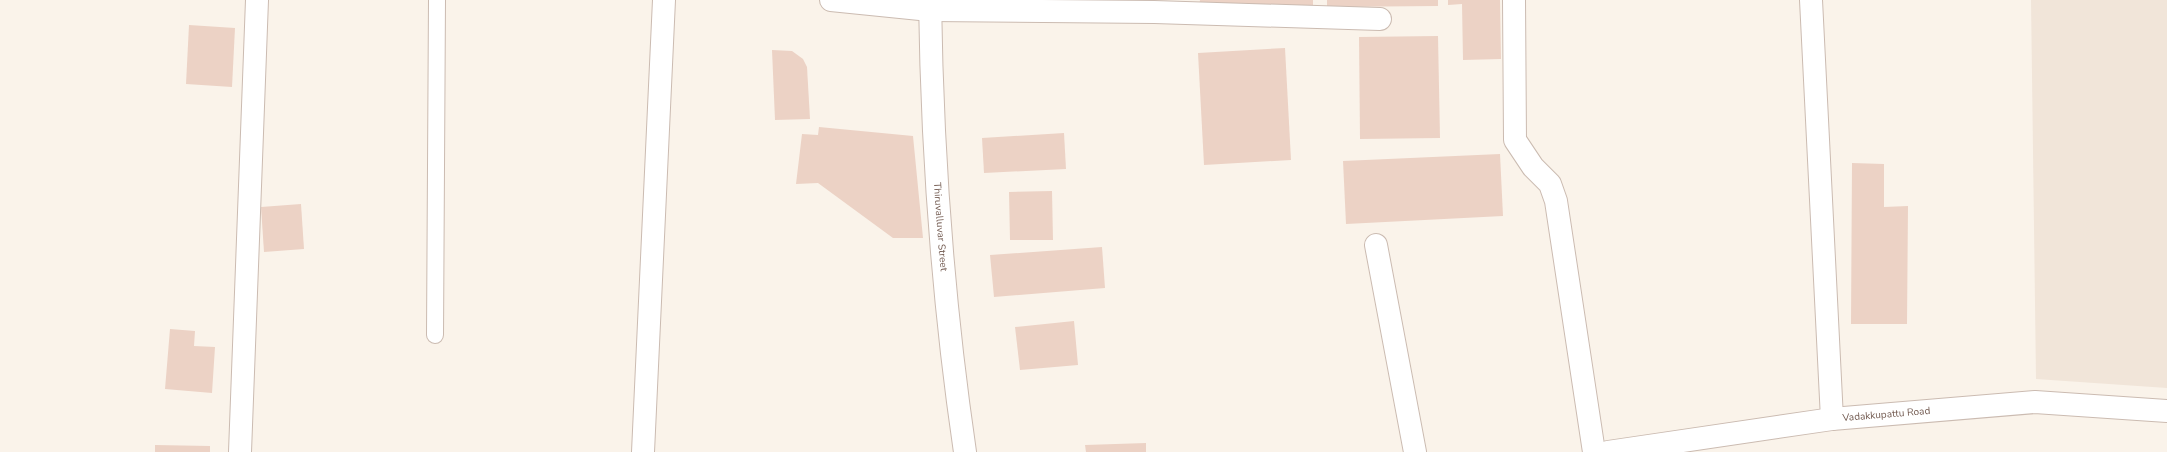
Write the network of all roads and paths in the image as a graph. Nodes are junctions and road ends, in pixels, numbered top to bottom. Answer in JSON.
{"nodes":[{"id":1,"x":257,"y":0,"type":"edge"},
{"id":2,"x":437,"y":0,"type":"edge"},
{"id":3,"x":664,"y":0,"type":"edge"},
{"id":4,"x":830,"y":0,"type":"edge"},
{"id":5,"x":1514,"y":0,"type":"edge"},
{"id":6,"x":1811,"y":0,"type":"edge"},
{"id":7,"x":930,"y":5,"type":"edge"},
{"id":8,"x":1380,"y":20,"type":"dead end"},
{"id":9,"x":1376,"y":245,"type":"dead end"},
{"id":10,"x":435,"y":335,"type":"dead end"},
{"id":11,"x":2167,"y":411,"type":"edge"},
{"id":12,"x":1832,"y":419,"type":"junction"},
{"id":13,"x":240,"y":452,"type":"edge"},
{"id":14,"x":643,"y":452,"type":"edge"},
{"id":15,"x":965,"y":452,"type":"edge"},
{"id":16,"x":1415,"y":452,"type":"edge"},
{"id":17,"x":1594,"y":452,"type":"edge"},
{"id":18,"x":1608,"y":452,"type":"edge"}],
"edges":[{"from":1,"to":13,"type":"street"},
{"from":2,"to":10,"type":"lane"},
{"from":3,"to":14,"type":"street"},
{"from":4,"to":7,"type":"street"},
{"from":5,"to":17,"type":"street"},
{"from":6,"to":12,"type":"street"},
{"from":7,"to":8,"type":"street"},
{"from":7,"to":15,"type":"street","name":"Thiruvalluvar Street"},
{"from":9,"to":16,"type":"street"},
{"from":11,"to":12,"type":"street","name":"Vadakkupattu Road"},
{"from":12,"to":18,"type":"street","name":"Vadakkupattu Road"}]}
